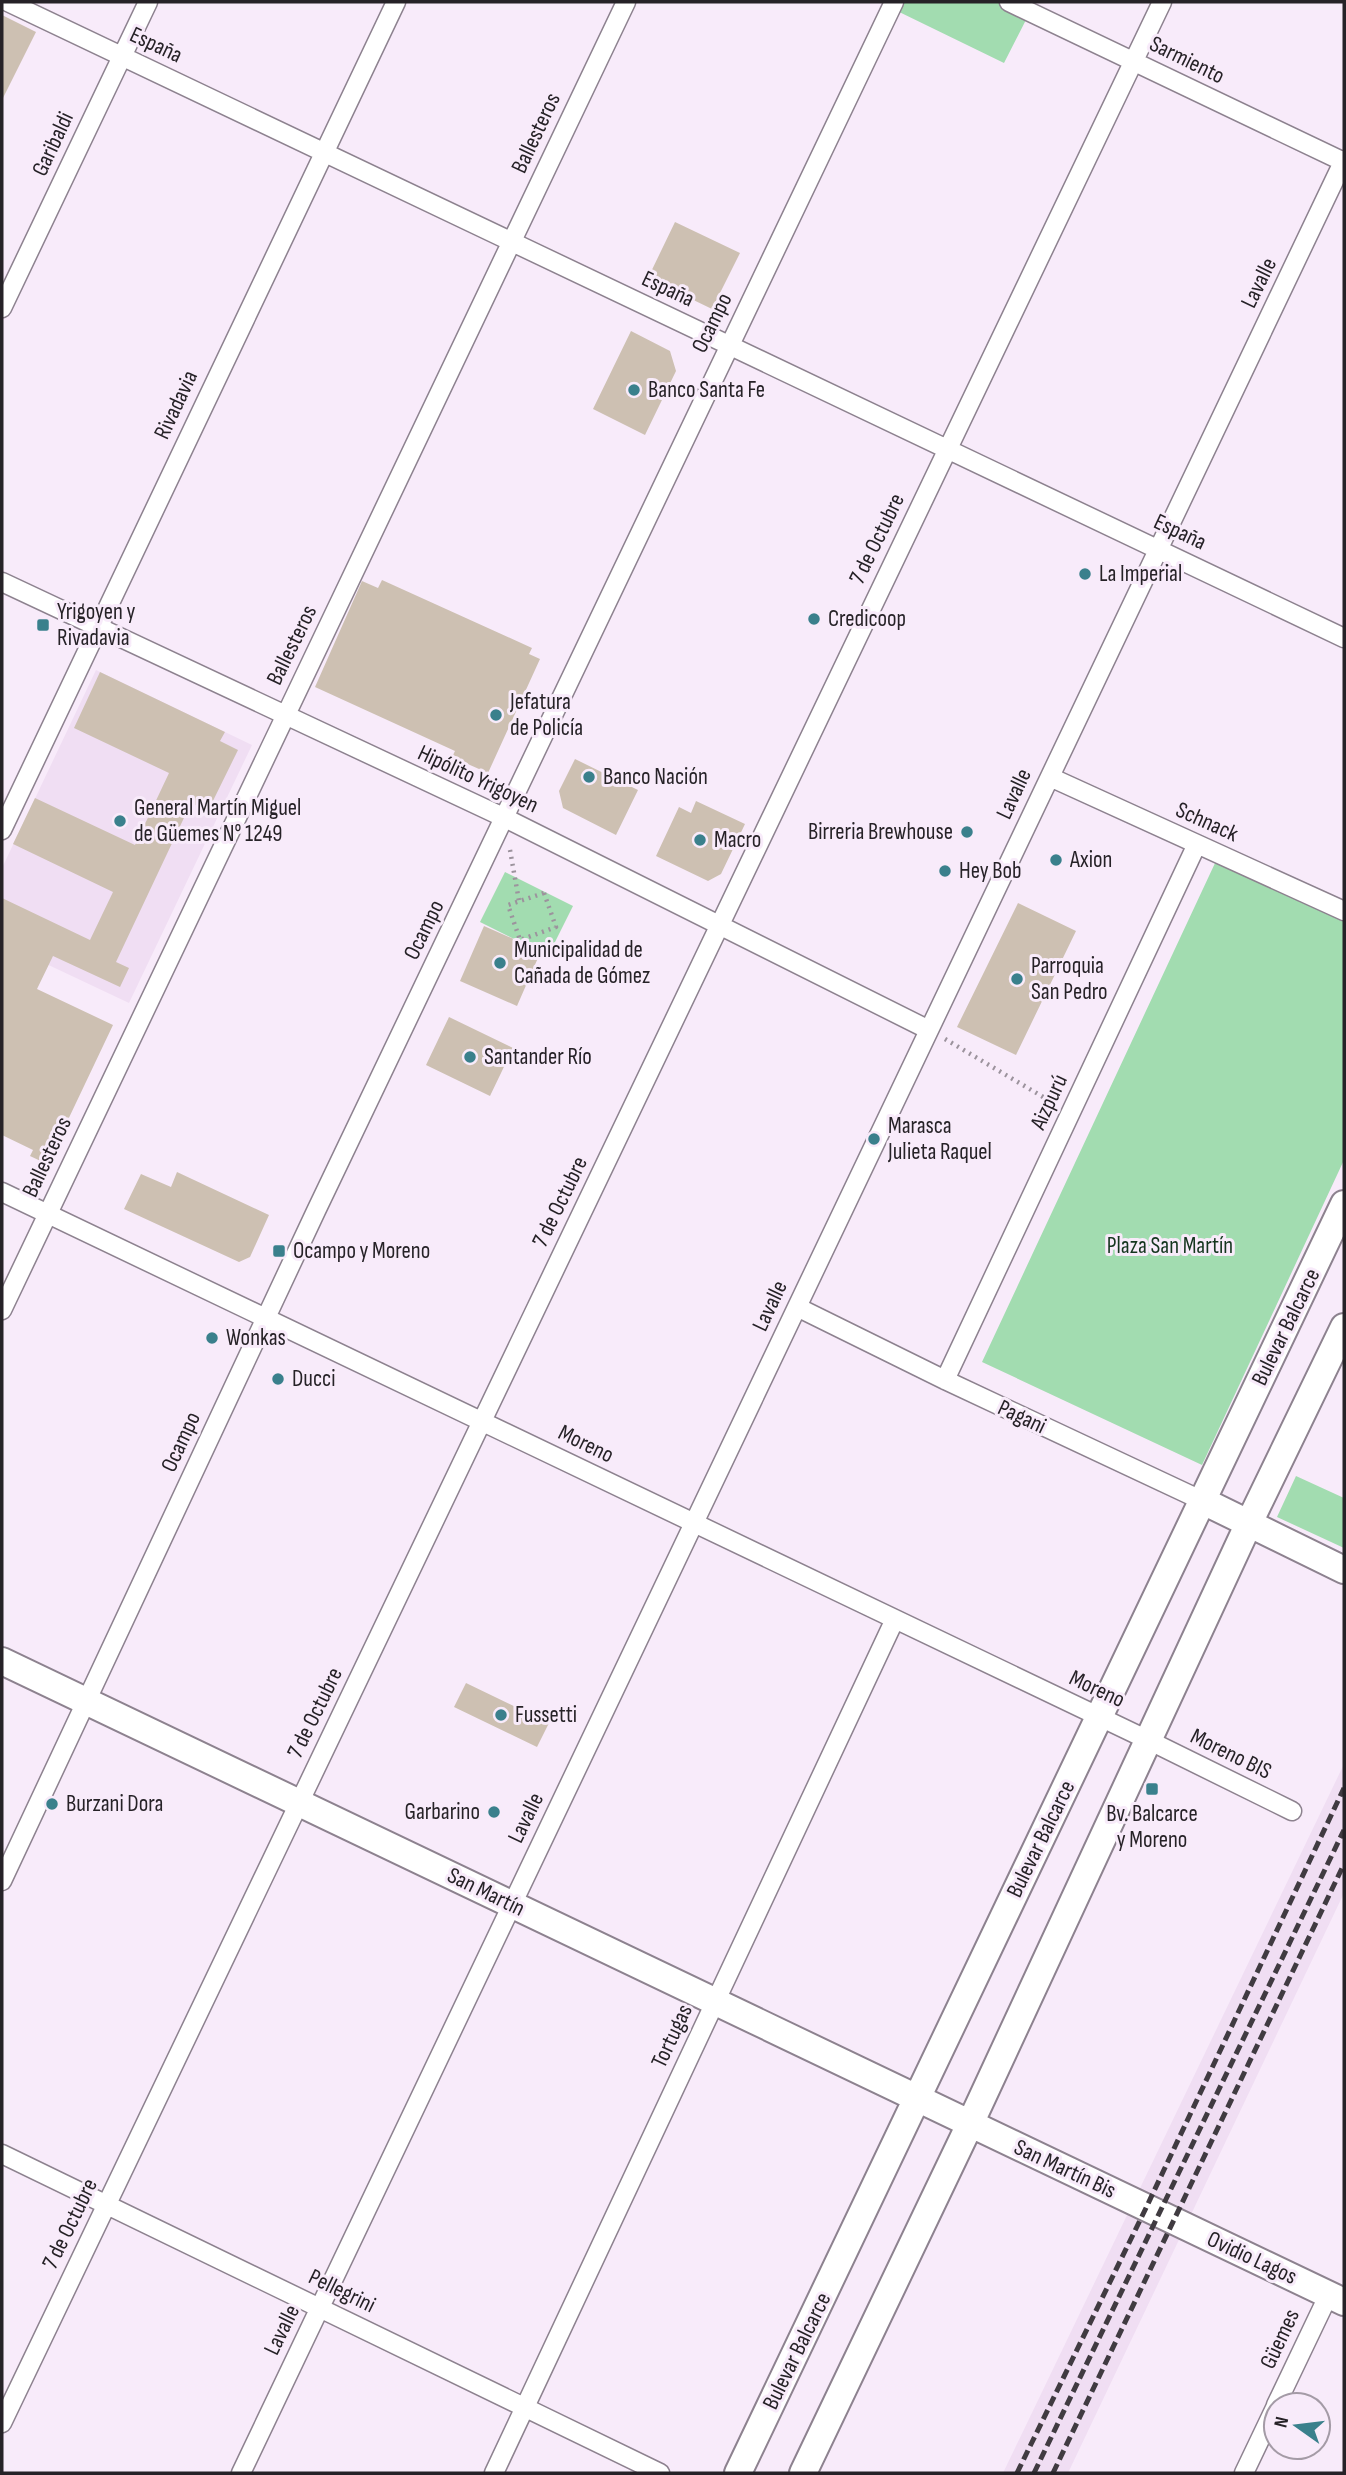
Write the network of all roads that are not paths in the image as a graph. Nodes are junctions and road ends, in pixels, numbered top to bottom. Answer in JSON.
{"nodes":[{"id":1,"x":8,"y":2,"type":"edge"},
{"id":2,"x":148,"y":2,"type":"edge"},
{"id":3,"x":396,"y":2,"type":"edge"},
{"id":4,"x":626,"y":2,"type":"edge"},
{"id":5,"x":894,"y":2,"type":"edge"},
{"id":6,"x":1009,"y":2,"type":"edge"},
{"id":7,"x":1162,"y":2,"type":"edge"},
{"id":8,"x":122,"y":56,"type":"junction"},
{"id":9,"x":1133,"y":61,"type":"junction"},
{"id":10,"x":324,"y":152,"type":"junction"},
{"id":11,"x":1344,"y":161,"type":"edge"},
{"id":12,"x":511,"y":242,"type":"junction"},
{"id":13,"x":2,"y":308,"type":"edge"},
{"id":14,"x":729,"y":345,"type":"junction"},
{"id":15,"x":947,"y":449,"type":"junction"},
{"id":16,"x":1158,"y":549,"type":"junction"},
{"id":17,"x":2,"y":582,"type":"edge"},
{"id":18,"x":98,"y":627,"type":"junction"},
{"id":19,"x":1344,"y":638,"type":"edge"},
{"id":20,"x":285,"y":715,"type":"junction"},
{"id":21,"x":1050,"y":777,"type":"junction"},
{"id":22,"x":505,"y":818,"type":"junction"},
{"id":23,"x":2,"y":830,"type":"edge"},
{"id":24,"x":1197,"y":844,"type":"junction"},
{"id":25,"x":1344,"y":911,"type":"edge"},
{"id":26,"x":719,"y":925,"type":"junction"},
{"id":27,"x":929,"y":1030,"type":"junction"},
{"id":28,"x":2,"y":1192,"type":"edge"},
{"id":29,"x":1344,"y":1205,"type":"edge"},
{"id":30,"x":47,"y":1214,"type":"junction"},
{"id":31,"x":797,"y":1307,"type":"junction"},
{"id":32,"x":2,"y":1310,"type":"edge"},
{"id":33,"x":266,"y":1319,"type":"junction"},
{"id":34,"x":1344,"y":1327,"type":"edge"},
{"id":35,"x":945,"y":1380,"type":"junction"},
{"id":36,"x":481,"y":1422,"type":"junction"},
{"id":37,"x":1203,"y":1501,"type":"junction"},
{"id":38,"x":694,"y":1523,"type":"junction"},
{"id":39,"x":1249,"y":1523,"type":"junction"},
{"id":40,"x":1344,"y":1570,"type":"edge"},
{"id":41,"x":895,"y":1619,"type":"junction"},
{"id":42,"x":2,"y":1661,"type":"edge"},
{"id":43,"x":86,"y":1701,"type":"junction"},
{"id":44,"x":1099,"y":1717,"type":"junction"},
{"id":45,"x":1149,"y":1740,"type":"junction"},
{"id":46,"x":299,"y":1803,"type":"junction"},
{"id":47,"x":1292,"y":1811,"type":"dead end"},
{"id":48,"x":2,"y":1881,"type":"edge"},
{"id":49,"x":512,"y":1904,"type":"junction"},
{"id":50,"x":715,"y":2001,"type":"junction"},
{"id":51,"x":918,"y":2098,"type":"junction"},
{"id":52,"x":970,"y":2124,"type":"junction"},
{"id":53,"x":2,"y":2154,"type":"edge"},
{"id":54,"x":107,"y":2204,"type":"junction"},
{"id":55,"x":1160,"y":2214,"type":"joint"},
{"id":56,"x":1337,"y":2298,"type":"edge"},
{"id":57,"x":320,"y":2308,"type":"junction"},
{"id":58,"x":1284,"y":2391,"type":"edge"},
{"id":59,"x":525,"y":2407,"type":"junction"},
{"id":60,"x":2,"y":2423,"type":"edge"},
{"id":61,"x":1262,"y":2435,"type":"edge"},
{"id":62,"x":241,"y":2473,"type":"edge"},
{"id":63,"x":494,"y":2473,"type":"edge"},
{"id":64,"x":660,"y":2473,"type":"edge"},
{"id":65,"x":738,"y":2473,"type":"edge"},
{"id":66,"x":803,"y":2473,"type":"edge"},
{"id":67,"x":1244,"y":2473,"type":"edge"}],
"edges":[{"from":1,"to":8,"type":"street","name":"España"},
{"from":2,"to":8,"type":"street","name":"Garibaldi"},
{"from":3,"to":10,"type":"street","name":"Rivadavia"},
{"from":4,"to":12,"type":"street","name":"Ballesteros"},
{"from":5,"to":14,"type":"street","name":"Ocampo"},
{"from":6,"to":9,"type":"street","name":"Sarmiento"},
{"from":7,"to":9,"type":"street","name":"7 de Octubre"},
{"from":8,"to":10,"type":"street","name":"España"},
{"from":8,"to":13,"type":"street","name":"Garibaldi"},
{"from":9,"to":11,"type":"street","name":"Sarmiento"},
{"from":9,"to":15,"type":"street","name":"7 de Octubre"},
{"from":10,"to":12,"type":"street","name":"España"},
{"from":10,"to":18,"type":"street","name":"Rivadavia"},
{"from":11,"to":16,"type":"street","name":"Lavalle"},
{"from":12,"to":14,"type":"street","name":"España"},
{"from":12,"to":20,"type":"street","name":"Ballesteros"},
{"from":14,"to":15,"type":"street","name":"España"},
{"from":14,"to":22,"type":"street","name":"Ocampo"},
{"from":15,"to":16,"type":"street","name":"España"},
{"from":15,"to":26,"type":"street","name":"7 de Octubre"},
{"from":16,"to":19,"type":"street","name":"España"},
{"from":16,"to":21,"type":"street","name":"Lavalle"},
{"from":17,"to":18,"type":"street","name":"Hipólito Yrigoyen"},
{"from":18,"to":20,"type":"street","name":"Hipólito Yrigoyen"},
{"from":18,"to":23,"type":"street","name":"Rivadavia"},
{"from":20,"to":22,"type":"street","name":"Hipólito Yrigoyen"},
{"from":20,"to":30,"type":"street","name":"Ballesteros"},
{"from":21,"to":24,"type":"street","name":"Schnack"},
{"from":21,"to":27,"type":"street","name":"Lavalle"},
{"from":22,"to":26,"type":"street","name":"Hipólito Yrigoyen"},
{"from":22,"to":33,"type":"street","name":"Ocampo"},
{"from":24,"to":25,"type":"street","name":"Schnack"},
{"from":24,"to":35,"type":"street","name":"Aizpurú"},
{"from":26,"to":27,"type":"street","name":"Hipólito Yrigoyen"},
{"from":26,"to":36,"type":"street","name":"7 de Octubre"},
{"from":27,"to":31,"type":"street","name":"Lavalle"},
{"from":28,"to":30,"type":"street","name":"Moreno"},
{"from":29,"to":37,"type":"main road","name":"Bulevar Balcarce"},
{"from":30,"to":32,"type":"street","name":"Ballesteros"},
{"from":30,"to":33,"type":"street","name":"Moreno"},
{"from":31,"to":35,"type":"street","name":"Pagani"},
{"from":31,"to":38,"type":"street","name":"Lavalle"},
{"from":33,"to":36,"type":"street","name":"Moreno"},
{"from":33,"to":43,"type":"street","name":"Ocampo"},
{"from":34,"to":39,"type":"main road"},
{"from":35,"to":37,"type":"street","name":"Pagani"},
{"from":36,"to":38,"type":"street","name":"Moreno"},
{"from":36,"to":46,"type":"street","name":"7 de Octubre"},
{"from":37,"to":39,"type":"main road","name":"Pagani"},
{"from":37,"to":44,"type":"main road","name":"Bulevar Balcarce"},
{"from":38,"to":41,"type":"street","name":"Moreno"},
{"from":38,"to":49,"type":"street","name":"Lavalle"},
{"from":39,"to":40,"type":"main road","name":"Pagani"},
{"from":39,"to":45,"type":"main road"},
{"from":41,"to":44,"type":"street","name":"Moreno"},
{"from":41,"to":50,"type":"street","name":"Tortugas"},
{"from":42,"to":43,"type":"main road","name":"San Martín"},
{"from":43,"to":46,"type":"main road","name":"San Martín"},
{"from":43,"to":48,"type":"street","name":"Ocampo"},
{"from":44,"to":45,"type":"street","name":"Moreno"},
{"from":44,"to":51,"type":"main road","name":"Bulevar Balcarce"},
{"from":45,"to":47,"type":"street","name":"Moreno BIS"},
{"from":45,"to":52,"type":"main road"},
{"from":46,"to":49,"type":"main road","name":"San Martín"},
{"from":46,"to":54,"type":"street","name":"7 de Octubre"},
{"from":49,"to":50,"type":"main road","name":"San Martín"},
{"from":49,"to":57,"type":"street","name":"Lavalle"},
{"from":50,"to":51,"type":"main road","name":"San Martín"},
{"from":50,"to":59,"type":"street","name":"Tortugas"},
{"from":51,"to":52,"type":"main road","name":"San Martín"},
{"from":51,"to":65,"type":"main road","name":"Bulevar Balcarce"},
{"from":52,"to":55,"type":"main road","name":"San Martín Bis"},
{"from":52,"to":66,"type":"main road"},
{"from":53,"to":54,"type":"street","name":"Pellegrini"},
{"from":54,"to":57,"type":"street","name":"Pellegrini"},
{"from":54,"to":60,"type":"street","name":"7 de Octubre"},
{"from":55,"to":56,"type":"main road","name":"Ovidio Lagos"},
{"from":56,"to":58,"type":"street","name":"Güemes"},
{"from":57,"to":59,"type":"street","name":"Pellegrini"},
{"from":57,"to":62,"type":"street","name":"Lavalle"},
{"from":59,"to":63,"type":"street","name":"Tortugas"},
{"from":59,"to":64,"type":"street","name":"Pellegrini"},
{"from":61,"to":67,"type":"street","name":"Güemes"}]}
